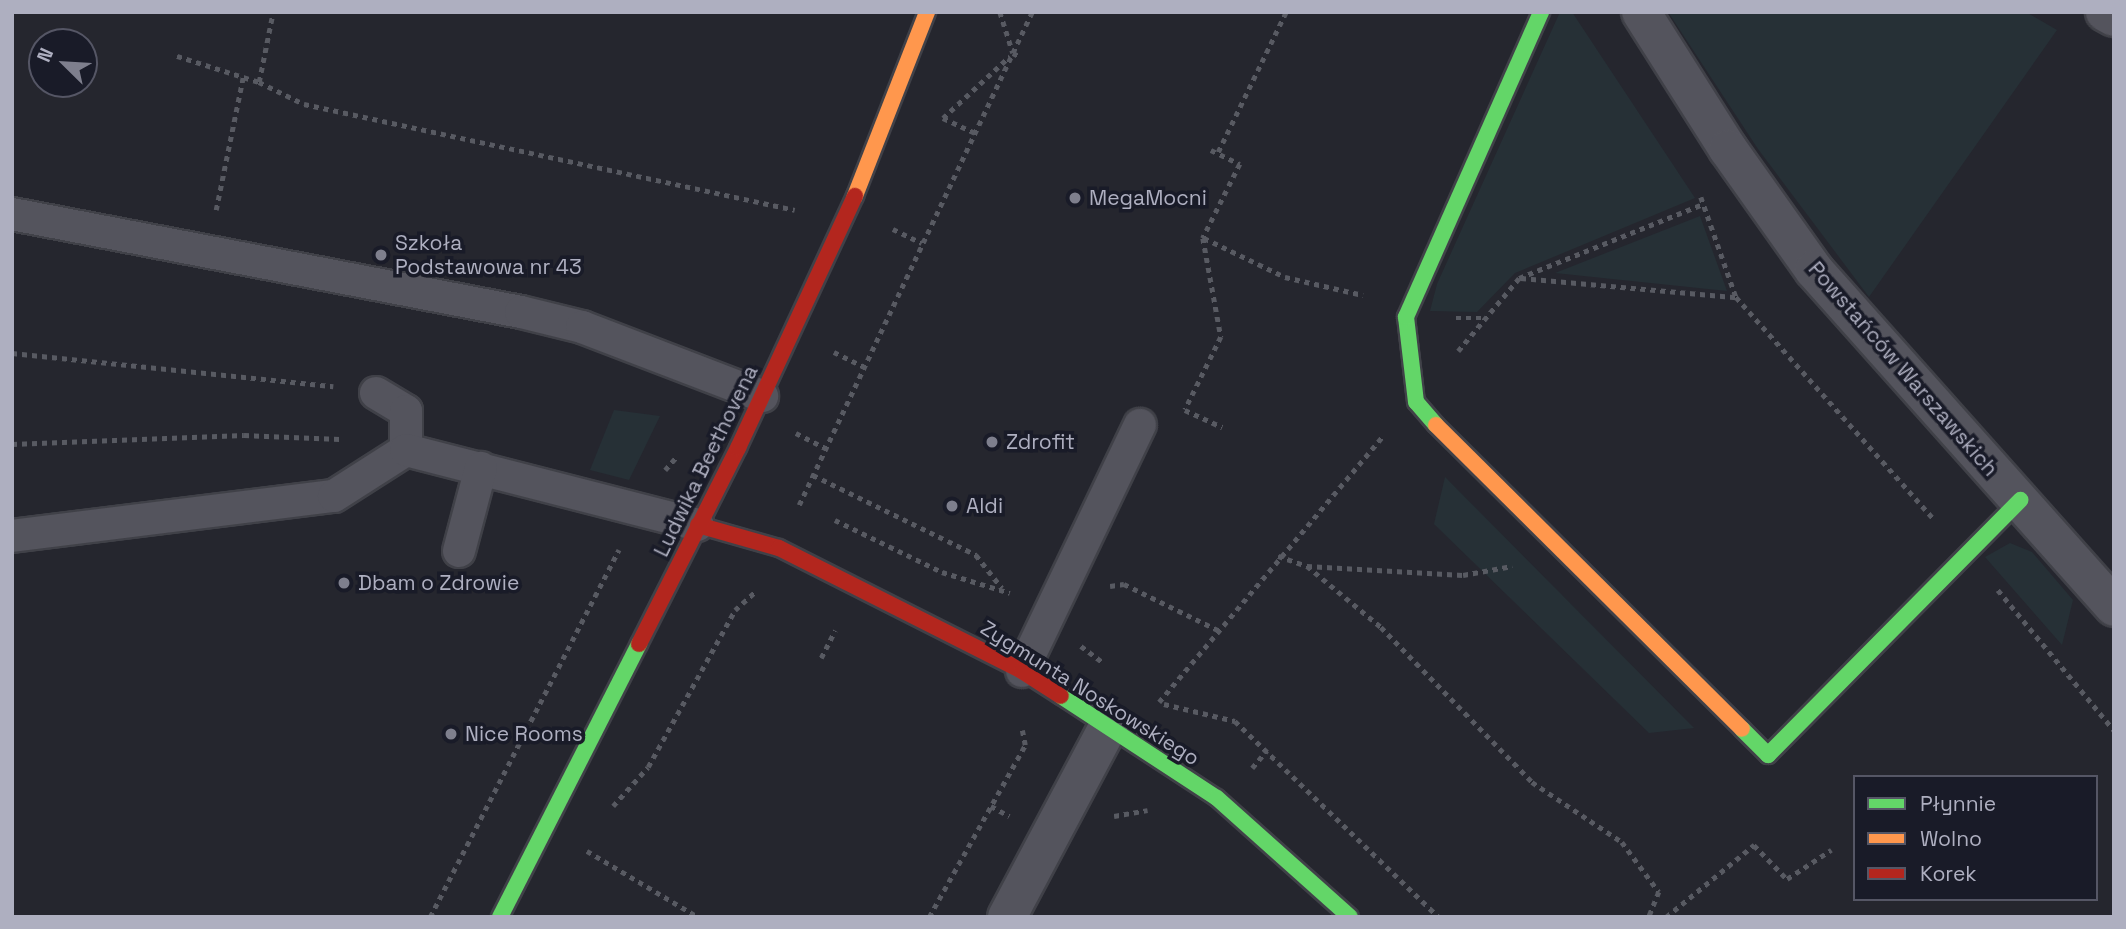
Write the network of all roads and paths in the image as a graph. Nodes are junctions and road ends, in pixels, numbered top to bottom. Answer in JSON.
{"nodes":[{"id":1,"x":273,"y":12,"type":"edge"},
{"id":2,"x":927,"y":12,"type":"edge"},
{"id":3,"x":1000,"y":12,"type":"edge"},
{"id":4,"x":1032,"y":12,"type":"edge"},
{"id":5,"x":1286,"y":12,"type":"edge"},
{"id":6,"x":1541,"y":12,"type":"edge"},
{"id":7,"x":1641,"y":12,"type":"edge"},
{"id":8,"x":2105,"y":12,"type":"edge"},
{"id":9,"x":2114,"y":17,"type":"edge"},
{"id":10,"x":1013,"y":53,"type":"junction"},
{"id":11,"x":177,"y":56,"type":"dead end"},
{"id":12,"x":1021,"y":57,"type":"dead end"},
{"id":13,"x":243,"y":77,"type":"junction"},
{"id":14,"x":259,"y":82,"type":"junction"},
{"id":15,"x":936,"y":115,"type":"dead end"},
{"id":16,"x":943,"y":118,"type":"junction"},
{"id":17,"x":975,"y":134,"type":"junction"},
{"id":18,"x":1211,"y":150,"type":"dead end"},
{"id":19,"x":1218,"y":152,"type":"junction"},
{"id":20,"x":795,"y":210,"type":"dead end"},
{"id":21,"x":12,"y":214,"type":"edge"},
{"id":22,"x":894,"y":229,"type":"dead end"},
{"id":23,"x":1203,"y":238,"type":"junction"},
{"id":24,"x":922,"y":243,"type":"junction"},
{"id":25,"x":208,"y":251,"type":"junction"},
{"id":26,"x":1519,"y":278,"type":"junction"},
{"id":27,"x":1354,"y":293,"type":"dead end"},
{"id":28,"x":1736,"y":297,"type":"junction"},
{"id":29,"x":828,"y":350,"type":"dead end"},
{"id":30,"x":12,"y":353,"type":"edge"},
{"id":31,"x":864,"y":367,"type":"junction"},
{"id":32,"x":376,"y":393,"type":"joint"},
{"id":33,"x":762,"y":396,"type":"junction"},
{"id":34,"x":1416,"y":402,"type":"junction"},
{"id":35,"x":1140,"y":425,"type":"dead end"},
{"id":36,"x":1222,"y":428,"type":"dead end"},
{"id":37,"x":790,"y":431,"type":"dead end"},
{"id":38,"x":12,"y":444,"type":"edge"},
{"id":39,"x":827,"y":448,"type":"junction"},
{"id":40,"x":406,"y":450,"type":"junction"},
{"id":41,"x":481,"y":468,"type":"junction"},
{"id":42,"x":813,"y":475,"type":"junction"},
{"id":43,"x":802,"y":498,"type":"dead end"},
{"id":44,"x":787,"y":499,"type":"dead end"},
{"id":45,"x":2020,"y":500,"type":"junction"},
{"id":46,"x":808,"y":510,"type":"dead end"},
{"id":47,"x":825,"y":519,"type":"dead end"},
{"id":48,"x":698,"y":526,"type":"junction"},
{"id":49,"x":12,"y":536,"type":"edge"},
{"id":50,"x":625,"y":538,"type":"dead end"},
{"id":51,"x":459,"y":551,"type":"dead end"},
{"id":52,"x":1564,"y":552,"type":"junction"},
{"id":53,"x":1965,"y":553,"type":"junction"},
{"id":54,"x":1278,"y":556,"type":"junction"},
{"id":55,"x":1307,"y":566,"type":"junction"},
{"id":56,"x":761,"y":586,"type":"dead end"},
{"id":57,"x":1100,"y":594,"type":"dead end"},
{"id":58,"x":2114,"y":607,"type":"edge"},
{"id":59,"x":826,"y":621,"type":"dead end"},
{"id":60,"x":837,"y":627,"type":"junction"},
{"id":61,"x":1218,"y":630,"type":"junction"},
{"id":62,"x":849,"y":634,"type":"dead end"},
{"id":63,"x":1092,"y":655,"type":"dead end"},
{"id":64,"x":821,"y":658,"type":"dead end"},
{"id":65,"x":1022,"y":671,"type":"junction"},
{"id":66,"x":1114,"y":671,"type":"dead end"},
{"id":67,"x":1147,"y":695,"type":"dead end"},
{"id":68,"x":1158,"y":703,"type":"junction"},
{"id":69,"x":1010,"y":722,"type":"dead end"},
{"id":70,"x":1109,"y":725,"type":"junction"},
{"id":71,"x":2114,"y":730,"type":"edge"},
{"id":72,"x":1159,"y":814,"type":"dead end"},
{"id":73,"x":604,"y":816,"type":"dead end"},
{"id":74,"x":1107,"y":822,"type":"dead end"},
{"id":75,"x":577,"y":845,"type":"dead end"},
{"id":76,"x":1831,"y":850,"type":"dead end"},
{"id":77,"x":430,"y":917,"type":"edge"},
{"id":78,"x":500,"y":917,"type":"edge"},
{"id":79,"x":698,"y":917,"type":"edge"},
{"id":80,"x":929,"y":917,"type":"edge"},
{"id":81,"x":1007,"y":917,"type":"edge"},
{"id":82,"x":1350,"y":917,"type":"edge"},
{"id":83,"x":1439,"y":917,"type":"edge"},
{"id":84,"x":1649,"y":917,"type":"edge"},
{"id":85,"x":1666,"y":917,"type":"edge"}],
"edges":[{"from":1,"to":14,"type":"path"},
{"from":2,"to":33,"type":"street","name":"Ludwika Beethovena"},
{"from":3,"to":10,"type":"path"},
{"from":4,"to":10,"type":"path"},
{"from":5,"to":19,"type":"path"},
{"from":6,"to":34,"type":"street"},
{"from":7,"to":45,"type":"street","name":"Powstańców Warszawskich"},
{"from":8,"to":9,"type":"street"},
{"from":10,"to":12,"type":"path"},
{"from":10,"to":16,"type":"path"},
{"from":10,"to":17,"type":"path"},
{"from":11,"to":13,"type":"path"},
{"from":13,"to":14,"type":"path"},
{"from":13,"to":25,"type":"path"},
{"from":14,"to":20,"type":"path"},
{"from":15,"to":16,"type":"path"},
{"from":16,"to":17,"type":"path"},
{"from":17,"to":24,"type":"path"},
{"from":18,"to":19,"type":"path"},
{"from":19,"to":23,"type":"path"},
{"from":21,"to":25,"type":"lane"},
{"from":22,"to":24,"type":"path"},
{"from":23,"to":27,"type":"path"},
{"from":23,"to":36,"type":"path"},
{"from":24,"to":31,"type":"path"},
{"from":25,"to":33,"type":"lane"},
{"from":26,"to":28,"type":"path"},
{"from":26,"to":28,"type":"path"},
{"from":26,"to":34,"type":"path"},
{"from":28,"to":53,"type":"path"},
{"from":29,"to":31,"type":"path"},
{"from":30,"to":32,"type":"path"},
{"from":31,"to":39,"type":"path"},
{"from":32,"to":40,"type":"lane"},
{"from":33,"to":48,"type":"street","name":"Ludwika Beethovena"},
{"from":34,"to":52,"type":"street"},
{"from":34,"to":54,"type":"path"},
{"from":35,"to":65,"type":"lane"},
{"from":37,"to":39,"type":"path"},
{"from":38,"to":40,"type":"path"},
{"from":39,"to":42,"type":"path"},
{"from":40,"to":41,"type":"lane"},
{"from":40,"to":49,"type":"lane"},
{"from":41,"to":48,"type":"lane"},
{"from":41,"to":51,"type":"lane"},
{"from":42,"to":43,"type":"path"},
{"from":42,"to":47,"type":"path"},
{"from":44,"to":46,"type":"path"},
{"from":45,"to":53,"type":"street"},
{"from":45,"to":58,"type":"street","name":"Powstańców Warszawskich"},
{"from":48,"to":65,"type":"street","name":"Zygmunta Noskowskiego"},
{"from":48,"to":78,"type":"street","name":"Ludwika Beethovena"},
{"from":50,"to":77,"type":"path"},
{"from":52,"to":53,"type":"street"},
{"from":52,"to":55,"type":"path"},
{"from":53,"to":71,"type":"path"},
{"from":54,"to":55,"type":"path"},
{"from":54,"to":61,"type":"path"},
{"from":55,"to":84,"type":"path"},
{"from":56,"to":73,"type":"path"},
{"from":57,"to":61,"type":"path"},
{"from":59,"to":60,"type":"path"},
{"from":60,"to":62,"type":"path"},
{"from":60,"to":64,"type":"path"},
{"from":61,"to":68,"type":"path"},
{"from":63,"to":66,"type":"path"},
{"from":65,"to":70,"type":"street","name":"Zygmunta Noskowskiego"},
{"from":67,"to":68,"type":"path"},
{"from":68,"to":83,"type":"path"},
{"from":69,"to":80,"type":"path"},
{"from":70,"to":81,"type":"street"},
{"from":70,"to":82,"type":"street","name":"Zygmunta Noskowskiego"},
{"from":72,"to":74,"type":"path"},
{"from":75,"to":79,"type":"path"},
{"from":76,"to":85,"type":"path"}]}
